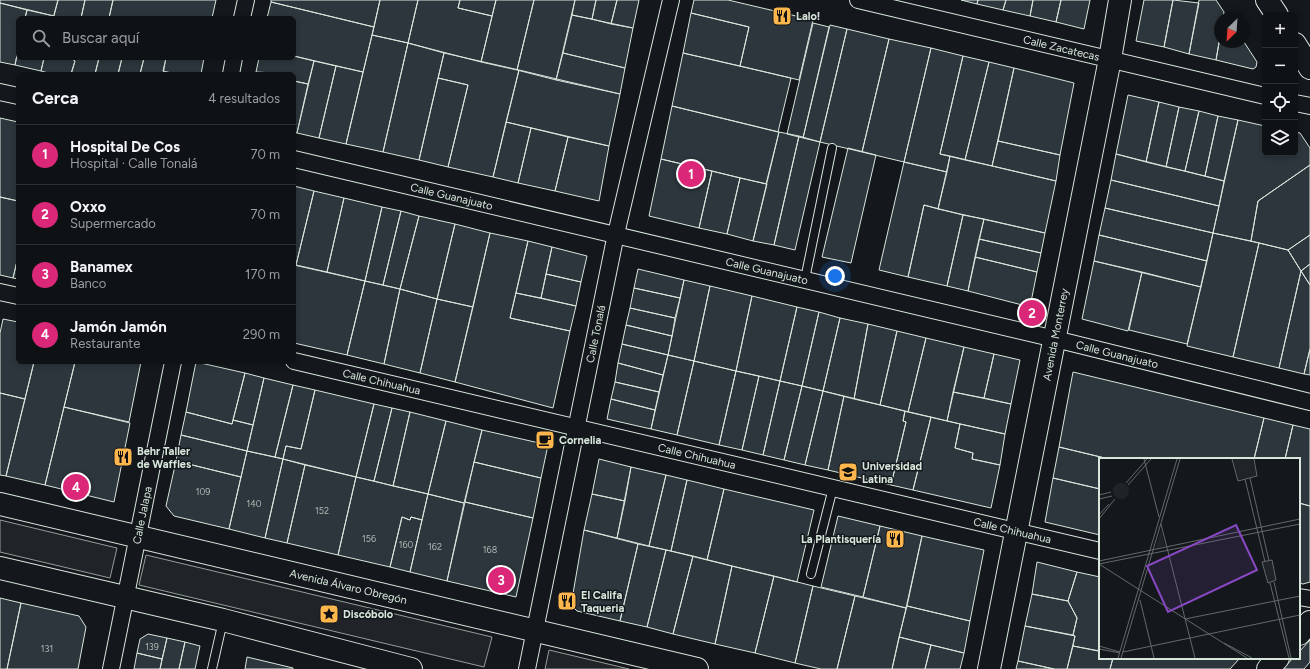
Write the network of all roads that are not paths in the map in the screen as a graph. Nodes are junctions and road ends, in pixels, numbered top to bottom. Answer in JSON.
{"nodes":[{"id":1,"x":246,"y":0,"type":"edge"},
{"id":2,"x":671,"y":0,"type":"edge"},
{"id":3,"x":858,"y":0,"type":"edge"},
{"id":4,"x":1120,"y":0,"type":"edge"},
{"id":5,"x":1267,"y":0,"type":"edge"},
{"id":6,"x":1275,"y":12,"type":"edge"},
{"id":7,"x":242,"y":16,"type":"edge"},
{"id":8,"x":1298,"y":48,"type":"edge"},
{"id":9,"x":1110,"y":59,"type":"junction"},
{"id":10,"x":234,"y":60,"type":"edge"},
{"id":11,"x":1310,"y":68,"type":"edge"},
{"id":12,"x":231,"y":72,"type":"edge"},
{"id":13,"x":0,"y":92,"type":"edge"},
{"id":14,"x":1262,"y":95,"type":"edge"},
{"id":15,"x":16,"y":96,"type":"edge"},
{"id":16,"x":1298,"y":104,"type":"edge"},
{"id":17,"x":1310,"y":106,"type":"edge"},
{"id":18,"x":832,"y":148,"type":"dead end"},
{"id":19,"x":296,"y":159,"type":"edge"},
{"id":20,"x":616,"y":234,"type":"junction"},
{"id":21,"x":804,"y":279,"type":"junction"},
{"id":22,"x":0,"y":292,"type":"edge"},
{"id":23,"x":16,"y":296,"type":"edge"},
{"id":24,"x":1055,"y":339,"type":"junction"},
{"id":25,"x":296,"y":361,"type":"edge"},
{"id":26,"x":173,"y":364,"type":"edge"},
{"id":27,"x":1310,"y":402,"type":"edge"},
{"id":28,"x":575,"y":428,"type":"junction"},
{"id":29,"x":833,"y":488,"type":"junction"},
{"id":30,"x":0,"y":504,"type":"edge"},
{"id":31,"x":1016,"y":532,"type":"junction"},
{"id":32,"x":137,"y":536,"type":"junction"},
{"id":33,"x":1099,"y":551,"type":"edge"},
{"id":34,"x":0,"y":568,"type":"edge"},
{"id":35,"x":811,"y":574,"type":"dead end"},
{"id":36,"x":125,"y":597,"type":"junction"},
{"id":37,"x":1300,"y":597,"type":"edge"},
{"id":38,"x":1310,"y":599,"type":"edge"},
{"id":39,"x":223,"y":620,"type":"junction"},
{"id":40,"x":1310,"y":622,"type":"edge"},
{"id":41,"x":536,"y":632,"type":"junction"},
{"id":42,"x":1300,"y":633,"type":"edge"},
{"id":43,"x":1277,"y":659,"type":"edge"},
{"id":44,"x":111,"y":669,"type":"edge"},
{"id":45,"x":212,"y":669,"type":"edge"},
{"id":46,"x":411,"y":669,"type":"edge"},
{"id":47,"x":527,"y":669,"type":"edge"},
{"id":48,"x":697,"y":669,"type":"edge"},
{"id":49,"x":989,"y":669,"type":"edge"},
{"id":50,"x":1268,"y":669,"type":"edge"}],
"edges":[{"from":1,"to":7,"type":"street"},
{"from":2,"to":20,"type":"street","name":"Calle Tonalá"},
{"from":3,"to":9,"type":"street","name":"Calle Zacatecas"},
{"from":4,"to":9,"type":"main road","name":"Avenida Monterrey"},
{"from":5,"to":6,"type":"main road"},
{"from":8,"to":11,"type":"main road"},
{"from":9,"to":14,"type":"street","name":"Calle Zacatecas"},
{"from":9,"to":24,"type":"main road","name":"Avenida Monterrey"},
{"from":10,"to":12,"type":"street"},
{"from":13,"to":15,"type":"street"},
{"from":16,"to":17,"type":"street"},
{"from":18,"to":21,"type":"lane"},
{"from":19,"to":20,"type":"street","name":"Calle Guanajuato"},
{"from":20,"to":21,"type":"street","name":"Calle Guanajuato"},
{"from":20,"to":28,"type":"street","name":"Calle Tonalá"},
{"from":21,"to":24,"type":"street","name":"Calle Guanajuato"},
{"from":22,"to":23,"type":"street"},
{"from":24,"to":27,"type":"street","name":"Calle Guanajuato"},
{"from":24,"to":31,"type":"main road","name":"Avenida Monterrey"},
{"from":25,"to":28,"type":"street","name":"Calle Chihuahua"},
{"from":26,"to":32,"type":"street","name":"Calle Jalapa"},
{"from":28,"to":29,"type":"street","name":"Calle Chihuahua"},
{"from":28,"to":41,"type":"street","name":"Calle Tonalá"},
{"from":29,"to":31,"type":"street","name":"Calle Chihuahua"},
{"from":29,"to":35,"type":"lane"},
{"from":30,"to":32,"type":"main road","name":"Avenida Álvaro Obregón"},
{"from":31,"to":33,"type":"street","name":"Calle Chihuahua"},
{"from":31,"to":49,"type":"main road","name":"Avenida Monterrey"},
{"from":32,"to":36,"type":"street","name":"Calle Jalapa"},
{"from":32,"to":41,"type":"main road","name":"Avenida Álvaro Obregón"},
{"from":34,"to":36,"type":"main road"},
{"from":36,"to":39,"type":"main road"},
{"from":36,"to":44,"type":"street","name":"Calle Jalapa"},
{"from":37,"to":38,"type":"street"},
{"from":39,"to":45,"type":"lane"},
{"from":39,"to":46,"type":"main road"},
{"from":40,"to":42,"type":"main road"},
{"from":41,"to":47,"type":"street","name":"Calle Tonalá"},
{"from":41,"to":48,"type":"main road","name":"Avenida Álvaro Obregón"},
{"from":43,"to":50,"type":"main road"}]}
